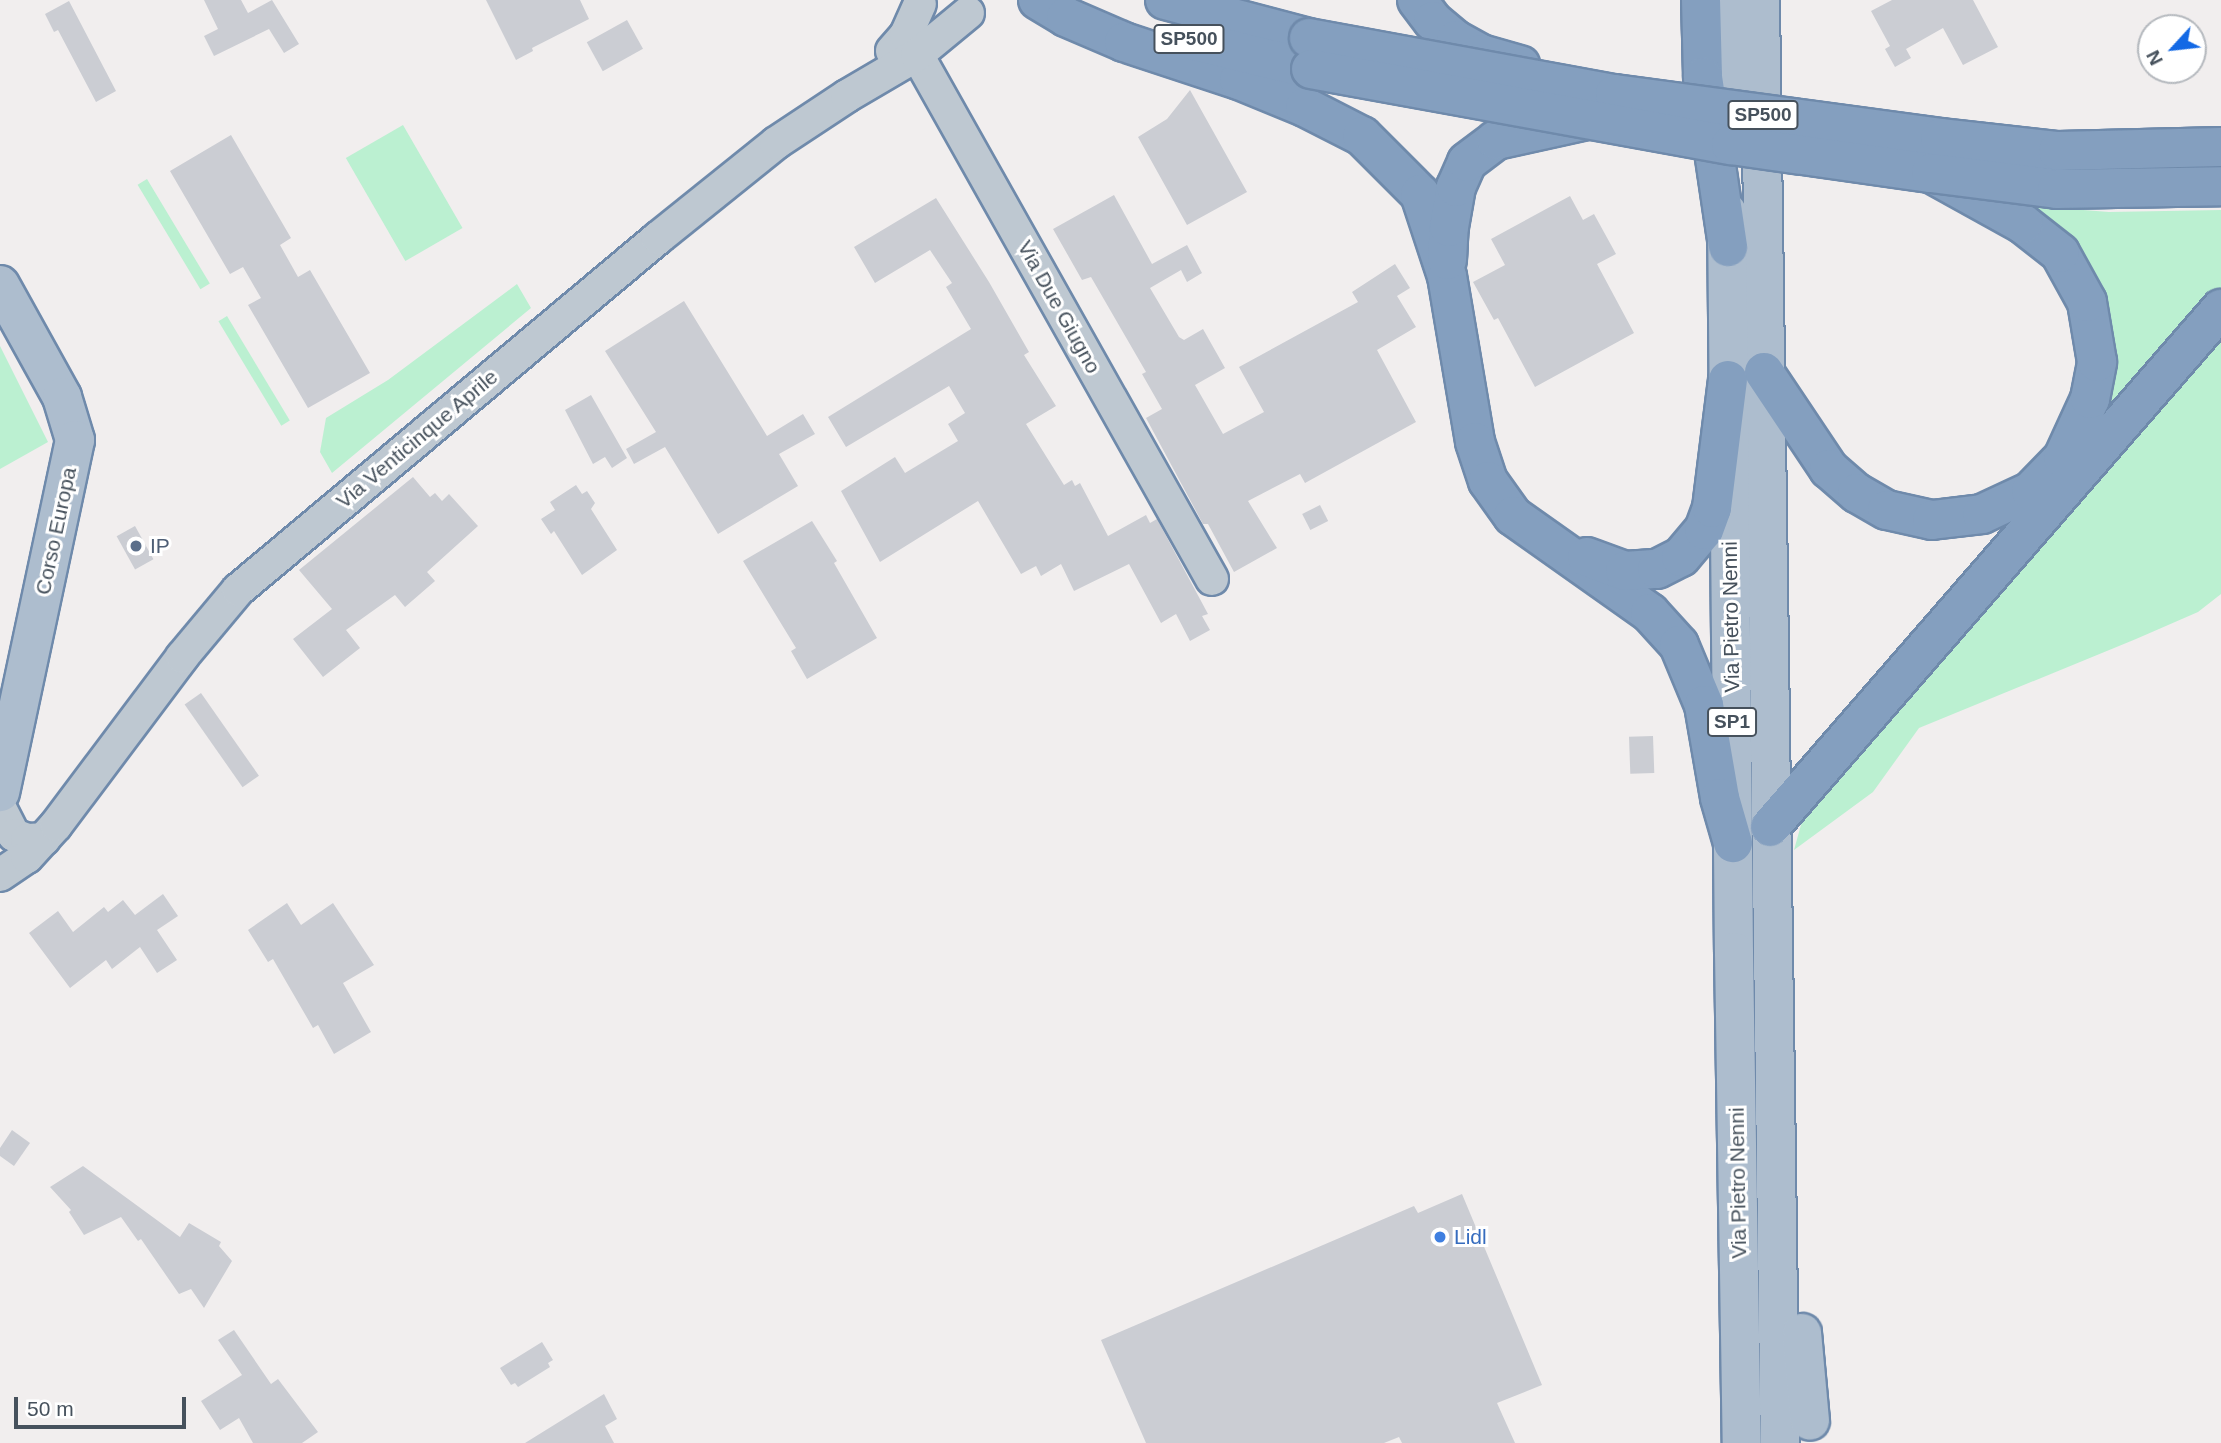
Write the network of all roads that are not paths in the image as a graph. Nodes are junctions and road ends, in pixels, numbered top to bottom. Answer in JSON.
{"nodes":[{"id":1,"x":1038,"y":0,"type":"edge"},
{"id":2,"x":1070,"y":0,"type":"edge"},
{"id":3,"x":1165,"y":0,"type":"edge"},
{"id":4,"x":1417,"y":0,"type":"edge"},
{"id":5,"x":1702,"y":0,"type":"edge"},
{"id":6,"x":1724,"y":0,"type":"edge"},
{"id":7,"x":1760,"y":0,"type":"edge"},
{"id":8,"x":920,"y":2,"type":"edge"},
{"id":9,"x":979,"y":7,"type":"edge"},
{"id":10,"x":912,"y":45,"type":"junction"},
{"id":11,"x":1602,"y":107,"type":"junction"},
{"id":12,"x":2221,"y":147,"type":"edge"},
{"id":13,"x":1931,"y":173,"type":"junction"},
{"id":14,"x":2221,"y":186,"type":"edge"},
{"id":15,"x":1728,"y":247,"type":"junction"},
{"id":16,"x":1447,"y":276,"type":"junction"},
{"id":17,"x":0,"y":285,"type":"edge"},
{"id":18,"x":2221,"y":309,"type":"edge"},
{"id":19,"x":1764,"y":372,"type":"junction"},
{"id":20,"x":1727,"y":380,"type":"junction"},
{"id":21,"x":1540,"y":538,"type":"junction"},
{"id":22,"x":1212,"y":579,"type":"dead end"},
{"id":23,"x":0,"y":792,"type":"edge"},
{"id":24,"x":0,"y":808,"type":"edge"},
{"id":25,"x":1770,"y":827,"type":"junction"},
{"id":26,"x":44,"y":839,"type":"junction"},
{"id":27,"x":1733,"y":843,"type":"junction"},
{"id":28,"x":3,"y":866,"type":"edge"},
{"id":29,"x":1774,"y":1052,"type":"junction"},
{"id":30,"x":1810,"y":1421,"type":"dead end"},
{"id":31,"x":1742,"y":1443,"type":"edge"},
{"id":32,"x":1780,"y":1443,"type":"edge"}],
"edges":[{"from":1,"to":16,"type":"highway"},
{"from":2,"to":11,"type":"highway","number":"SP500","bridge":true},
{"from":3,"to":11,"type":"highway","number":"SP500","bridge":true},
{"from":4,"to":11,"type":"highway","bridge":true},
{"from":5,"to":15,"type":"highway"},
{"from":6,"to":15,"type":"main road","name":"Via Pietro Nenni","number":"SP1"},
{"from":7,"to":19,"type":"main road","name":"Via Pietro Nenni","number":"SP1"},
{"from":8,"to":9,"type":"street"},
{"from":8,"to":10,"type":"street"},
{"from":9,"to":10,"type":"street","name":"Via Venticinque Aprile"},
{"from":10,"to":22,"type":"street","name":"Via Due Giugno"},
{"from":10,"to":26,"type":"street","name":"Via Venticinque Aprile"},
{"from":11,"to":12,"type":"highway","number":"SP500","bridge":true},
{"from":11,"to":13,"type":"highway","number":"SP500","bridge":true},
{"from":11,"to":16,"type":"highway"},
{"from":13,"to":14,"type":"highway","number":"SP500","bridge":true},
{"from":13,"to":19,"type":"highway"},
{"from":15,"to":20,"type":"main road","name":"Via Pietro Nenni","number":"SP1"},
{"from":16,"to":21,"type":"highway"},
{"from":17,"to":23,"type":"main road","name":"Corso Europa"},
{"from":18,"to":25,"type":"highway"},
{"from":19,"to":25,"type":"main road","name":"Via Pietro Nenni","number":"SP1"},
{"from":20,"to":21,"type":"highway"},
{"from":20,"to":27,"type":"main road","name":"Via Pietro Nenni","number":"SP1"},
{"from":21,"to":27,"type":"highway"},
{"from":24,"to":26,"type":"street"},
{"from":25,"to":29,"type":"main road","name":"Via Pietro Nenni","number":"SP1"},
{"from":26,"to":28,"type":"street","name":"Via Venticinque Aprile"},
{"from":27,"to":31,"type":"main road","name":"Via Pietro Nenni","number":"SP1"},
{"from":29,"to":30,"type":"main road"},
{"from":29,"to":32,"type":"main road","name":"Via Pietro Nenni","number":"SP1"}]}
